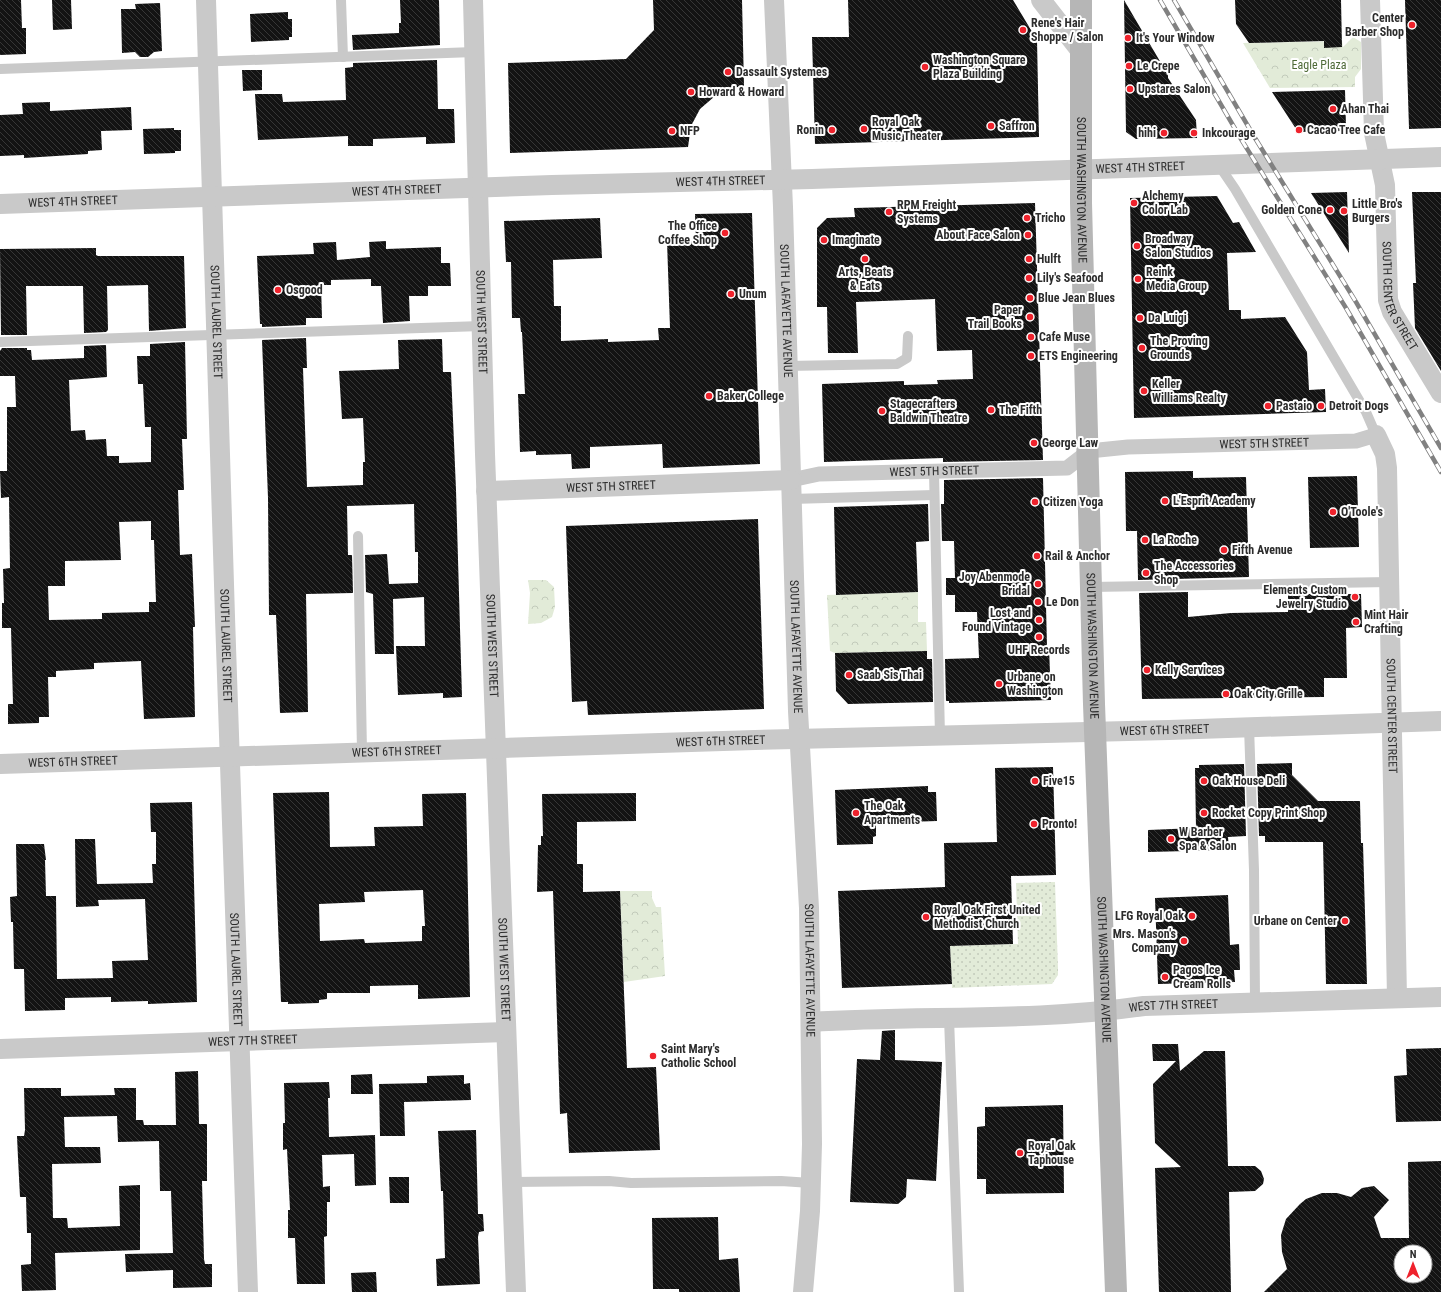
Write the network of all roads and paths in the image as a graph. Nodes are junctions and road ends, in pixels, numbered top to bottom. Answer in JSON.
{"nodes":[{"id":1,"x":206,"y":0,"type":"edge"},
{"id":2,"x":341,"y":0,"type":"edge"},
{"id":3,"x":473,"y":0,"type":"edge"},
{"id":4,"x":774,"y":0,"type":"edge"},
{"id":5,"x":1041,"y":0,"type":"edge"},
{"id":6,"x":1081,"y":0,"type":"edge"},
{"id":7,"x":1370,"y":0,"type":"edge"},
{"id":8,"x":1080,"y":50,"type":"junction"},
{"id":9,"x":474,"y":52,"type":"junction"},
{"id":10,"x":343,"y":57,"type":"junction"},
{"id":11,"x":208,"y":61,"type":"junction"},
{"id":12,"x":0,"y":69,"type":"edge"},
{"id":13,"x":1441,"y":157,"type":"edge"},
{"id":14,"x":1380,"y":158,"type":"junction"},
{"id":15,"x":1218,"y":164,"type":"junction"},
{"id":16,"x":1081,"y":169,"type":"junction"},
{"id":17,"x":781,"y":180,"type":"junction"},
{"id":18,"x":477,"y":188,"type":"junction"},
{"id":19,"x":214,"y":197,"type":"junction"},
{"id":20,"x":0,"y":204,"type":"edge"},
{"id":21,"x":482,"y":326,"type":"junction"},
{"id":22,"x":218,"y":335,"type":"junction"},
{"id":23,"x":908,"y":336,"type":"dead end"},
{"id":24,"x":0,"y":342,"type":"edge"},
{"id":25,"x":787,"y":366,"type":"junction"},
{"id":26,"x":1441,"y":393,"type":"edge"},
{"id":27,"x":1376,"y":435,"type":"junction"},
{"id":28,"x":1089,"y":451,"type":"junction"},
{"id":29,"x":934,"y":472,"type":"junction"},
{"id":30,"x":790,"y":480,"type":"junction"},
{"id":31,"x":486,"y":491,"type":"junction"},
{"id":32,"x":934,"y":495,"type":"junction"},
{"id":33,"x":791,"y":499,"type":"junction"},
{"id":34,"x":358,"y":536,"type":"dead end"},
{"id":35,"x":1389,"y":582,"type":"junction"},
{"id":36,"x":1091,"y":588,"type":"junction"},
{"id":37,"x":1441,"y":721,"type":"edge"},
{"id":38,"x":1392,"y":723,"type":"junction"},
{"id":39,"x":1249,"y":727,"type":"junction"},
{"id":40,"x":1095,"y":731,"type":"junction"},
{"id":41,"x":940,"y":736,"type":"junction"},
{"id":42,"x":801,"y":739,"type":"junction"},
{"id":43,"x":495,"y":748,"type":"junction"},
{"id":44,"x":362,"y":752,"type":"junction"},
{"id":45,"x":229,"y":756,"type":"junction"},
{"id":46,"x":0,"y":764,"type":"edge"},
{"id":47,"x":1441,"y":997,"type":"edge"},
{"id":48,"x":1397,"y":998,"type":"junction"},
{"id":49,"x":1255,"y":1002,"type":"junction"},
{"id":50,"x":1105,"y":1012,"type":"junction"},
{"id":51,"x":949,"y":1018,"type":"junction"},
{"id":52,"x":811,"y":1022,"type":"junction"},
{"id":53,"x":506,"y":1032,"type":"junction"},
{"id":54,"x":238,"y":1042,"type":"junction"},
{"id":55,"x":0,"y":1048,"type":"edge"},
{"id":56,"x":512,"y":1182,"type":"junction"},
{"id":57,"x":812,"y":1183,"type":"junction"},
{"id":58,"x":248,"y":1292,"type":"edge"},
{"id":59,"x":516,"y":1292,"type":"edge"},
{"id":60,"x":803,"y":1292,"type":"edge"},
{"id":61,"x":959,"y":1292,"type":"edge"},
{"id":62,"x":1116,"y":1292,"type":"edge"}],
"edges":[{"from":1,"to":11,"type":"street","name":"SOUTH LAUREL STREET"},
{"from":2,"to":10,"type":"lane"},
{"from":3,"to":9,"type":"street","name":"SOUTH WEST STREET"},
{"from":4,"to":17,"type":"street","name":"SOUTH LAFAYETTE AVENUE"},
{"from":5,"to":8,"type":"street"},
{"from":6,"to":8,"type":"main road","name":"SOUTH WASHINGTON AVENUE"},
{"from":7,"to":14,"type":"street","name":"SOUTH CENTER STREET"},
{"from":8,"to":16,"type":"main road","name":"SOUTH WASHINGTON AVENUE"},
{"from":9,"to":10,"type":"lane"},
{"from":9,"to":18,"type":"street","name":"SOUTH WEST STREET"},
{"from":10,"to":11,"type":"lane"},
{"from":11,"to":12,"type":"lane"},
{"from":11,"to":19,"type":"street","name":"SOUTH LAUREL STREET"},
{"from":13,"to":14,"type":"street","name":"WEST 4TH STREET"},
{"from":14,"to":15,"type":"street","name":"WEST 4TH STREET"},
{"from":14,"to":26,"type":"street","name":"SOUTH CENTER STREET"},
{"from":15,"to":16,"type":"street","name":"WEST 4TH STREET"},
{"from":15,"to":27,"type":"lane"},
{"from":16,"to":17,"type":"street","name":"WEST 4TH STREET"},
{"from":16,"to":28,"type":"main road","name":"SOUTH WASHINGTON AVENUE"},
{"from":17,"to":18,"type":"street","name":"WEST 4TH STREET"},
{"from":17,"to":25,"type":"street","name":"SOUTH LAFAYETTE AVENUE"},
{"from":18,"to":19,"type":"street","name":"WEST 4TH STREET"},
{"from":18,"to":21,"type":"street","name":"SOUTH WEST STREET"},
{"from":19,"to":20,"type":"street","name":"WEST 4TH STREET"},
{"from":19,"to":22,"type":"street","name":"SOUTH LAUREL STREET"},
{"from":21,"to":22,"type":"lane"},
{"from":21,"to":31,"type":"street","name":"SOUTH WEST STREET"},
{"from":22,"to":24,"type":"lane"},
{"from":22,"to":45,"type":"street","name":"SOUTH LAUREL STREET"},
{"from":23,"to":25,"type":"lane"},
{"from":25,"to":30,"type":"street","name":"SOUTH LAFAYETTE AVENUE"},
{"from":27,"to":28,"type":"street","name":"WEST 5TH STREET"},
{"from":27,"to":35,"type":"street","name":"SOUTH CENTER STREET"},
{"from":28,"to":29,"type":"street","name":"WEST 5TH STREET"},
{"from":28,"to":36,"type":"main road","name":"SOUTH WASHINGTON AVENUE"},
{"from":29,"to":30,"type":"street","name":"WEST 5TH STREET"},
{"from":29,"to":32,"type":"lane"},
{"from":30,"to":31,"type":"street","name":"WEST 5TH STREET"},
{"from":30,"to":33,"type":"street","name":"SOUTH LAFAYETTE AVENUE"},
{"from":31,"to":43,"type":"street","name":"SOUTH WEST STREET"},
{"from":32,"to":33,"type":"lane"},
{"from":32,"to":41,"type":"lane"},
{"from":33,"to":42,"type":"street","name":"SOUTH LAFAYETTE AVENUE"},
{"from":34,"to":44,"type":"lane"},
{"from":35,"to":36,"type":"lane"},
{"from":35,"to":38,"type":"street","name":"SOUTH CENTER STREET"},
{"from":36,"to":40,"type":"main road","name":"SOUTH WASHINGTON AVENUE"},
{"from":37,"to":38,"type":"street","name":"WEST 6TH STREET"},
{"from":38,"to":39,"type":"street","name":"WEST 6TH STREET"},
{"from":38,"to":48,"type":"street","name":"SOUTH CENTER STREET"},
{"from":39,"to":40,"type":"street","name":"WEST 6TH STREET"},
{"from":39,"to":49,"type":"lane"},
{"from":40,"to":41,"type":"street","name":"WEST 6TH STREET"},
{"from":40,"to":50,"type":"main road","name":"SOUTH WASHINGTON AVENUE"},
{"from":41,"to":42,"type":"street","name":"WEST 6TH STREET"},
{"from":42,"to":43,"type":"street","name":"WEST 6TH STREET"},
{"from":42,"to":52,"type":"street","name":"SOUTH LAFAYETTE AVENUE"},
{"from":43,"to":44,"type":"street","name":"WEST 6TH STREET"},
{"from":43,"to":53,"type":"street","name":"SOUTH WEST STREET"},
{"from":44,"to":45,"type":"street","name":"WEST 6TH STREET"},
{"from":45,"to":46,"type":"street","name":"WEST 6TH STREET"},
{"from":45,"to":54,"type":"street","name":"SOUTH LAUREL STREET"},
{"from":47,"to":48,"type":"street","name":"WEST 7TH STREET"},
{"from":48,"to":49,"type":"street","name":"WEST 7TH STREET"},
{"from":49,"to":50,"type":"street","name":"WEST 7TH STREET"},
{"from":50,"to":51,"type":"street","name":"WEST 7TH STREET"},
{"from":50,"to":62,"type":"main road","name":"SOUTH WASHINGTON AVENUE"},
{"from":51,"to":52,"type":"street","name":"WEST 7TH STREET"},
{"from":51,"to":61,"type":"lane"},
{"from":52,"to":57,"type":"street","name":"SOUTH LAFAYETTE AVENUE"},
{"from":53,"to":54,"type":"street","name":"WEST 7TH STREET"},
{"from":53,"to":56,"type":"street","name":"SOUTH WEST STREET"},
{"from":54,"to":55,"type":"street","name":"WEST 7TH STREET"},
{"from":54,"to":58,"type":"street","name":"SOUTH LAUREL STREET"},
{"from":56,"to":57,"type":"lane"},
{"from":56,"to":59,"type":"street","name":"SOUTH WEST STREET"},
{"from":57,"to":60,"type":"street","name":"SOUTH LAFAYETTE AVENUE"}]}
